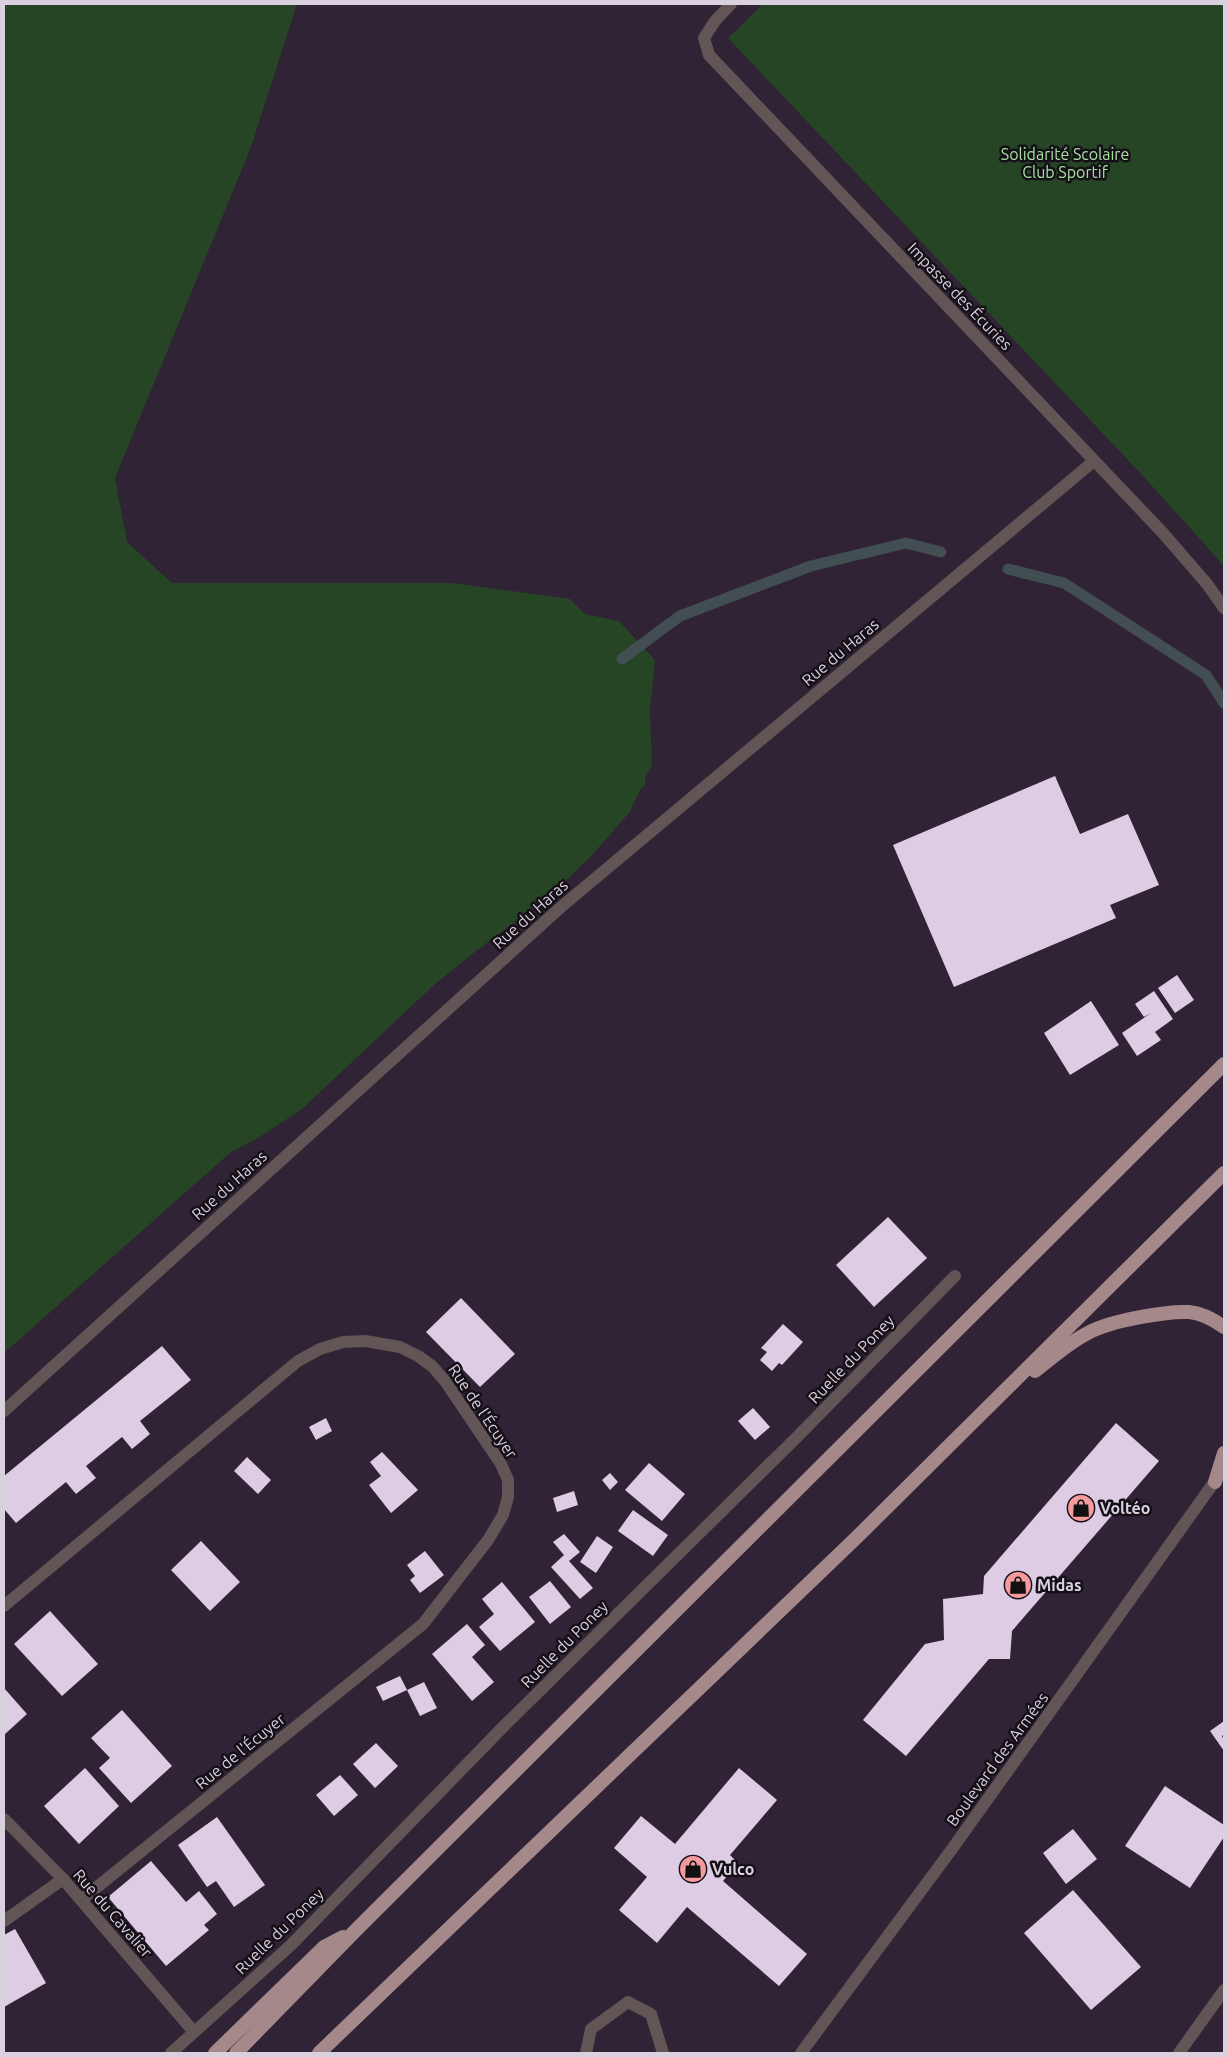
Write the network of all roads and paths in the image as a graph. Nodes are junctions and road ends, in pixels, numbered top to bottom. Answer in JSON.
{"nodes":[{"id":1,"x":731,"y":4,"type":"edge"},
{"id":2,"x":1094,"y":461,"type":"junction"},
{"id":3,"x":1224,"y":608,"type":"edge"},
{"id":4,"x":1224,"y":1064,"type":"edge"},
{"id":5,"x":1224,"y":1174,"type":"edge"},
{"id":6,"x":955,"y":1276,"type":"dead end"},
{"id":7,"x":1224,"y":1327,"type":"edge"},
{"id":8,"x":4,"y":1411,"type":"edge"},
{"id":9,"x":983,"y":1412,"type":"junction"},
{"id":10,"x":1224,"y":1453,"type":"edge"},
{"id":11,"x":1224,"y":1468,"type":"edge"},
{"id":12,"x":1215,"y":1482,"type":"junction"},
{"id":13,"x":4,"y":1606,"type":"edge"},
{"id":14,"x":4,"y":1819,"type":"edge"},
{"id":15,"x":63,"y":1879,"type":"junction"},
{"id":16,"x":80,"y":1900,"type":"junction"},
{"id":17,"x":4,"y":1921,"type":"edge"},
{"id":18,"x":355,"y":1932,"type":"junction"},
{"id":19,"x":1224,"y":1990,"type":"edge"},
{"id":20,"x":842,"y":1996,"type":"junction"},
{"id":21,"x":194,"y":2032,"type":"junction"},
{"id":22,"x":171,"y":2053,"type":"edge"},
{"id":23,"x":215,"y":2053,"type":"edge"},
{"id":24,"x":236,"y":2053,"type":"edge"},
{"id":25,"x":320,"y":2053,"type":"edge"},
{"id":26,"x":586,"y":2053,"type":"edge"},
{"id":27,"x":663,"y":2053,"type":"edge"},
{"id":28,"x":801,"y":2053,"type":"edge"},
{"id":29,"x":812,"y":2053,"type":"edge"},
{"id":30,"x":1179,"y":2053,"type":"edge"}],
"edges":[{"from":1,"to":2,"type":"street","name":"Impasse des Écuries"},
{"from":2,"to":3,"type":"street","name":"Impasse des Écuries"},
{"from":2,"to":8,"type":"street","name":"Rue du Haras"},
{"from":4,"to":18,"type":"highway"},
{"from":5,"to":9,"type":"highway"},
{"from":6,"to":21,"type":"street","name":"Ruelle du Poney"},
{"from":7,"to":9,"type":"highway"},
{"from":9,"to":25,"type":"highway"},
{"from":10,"to":12,"type":"highway"},
{"from":11,"to":12,"type":"street","name":"Boulevard des Armées"},
{"from":12,"to":20,"type":"street","name":"Boulevard des Armées"},
{"from":13,"to":16,"type":"street","name":"Rue de l'Écuyer"},
{"from":14,"to":15,"type":"street","name":"Rue du Cavalier"},
{"from":15,"to":16,"type":"street","name":"Rue du Cavalier"},
{"from":15,"to":17,"type":"street"},
{"from":16,"to":21,"type":"street","name":"Rue du Cavalier"},
{"from":18,"to":23,"type":"highway"},
{"from":18,"to":24,"type":"highway"},
{"from":19,"to":30,"type":"street"},
{"from":20,"to":28,"type":"street","name":"Boulevard des Armées"},
{"from":20,"to":29,"type":"street"},
{"from":21,"to":22,"type":"street","name":"Ruelle du Poney"},
{"from":26,"to":27,"type":"street"}]}
